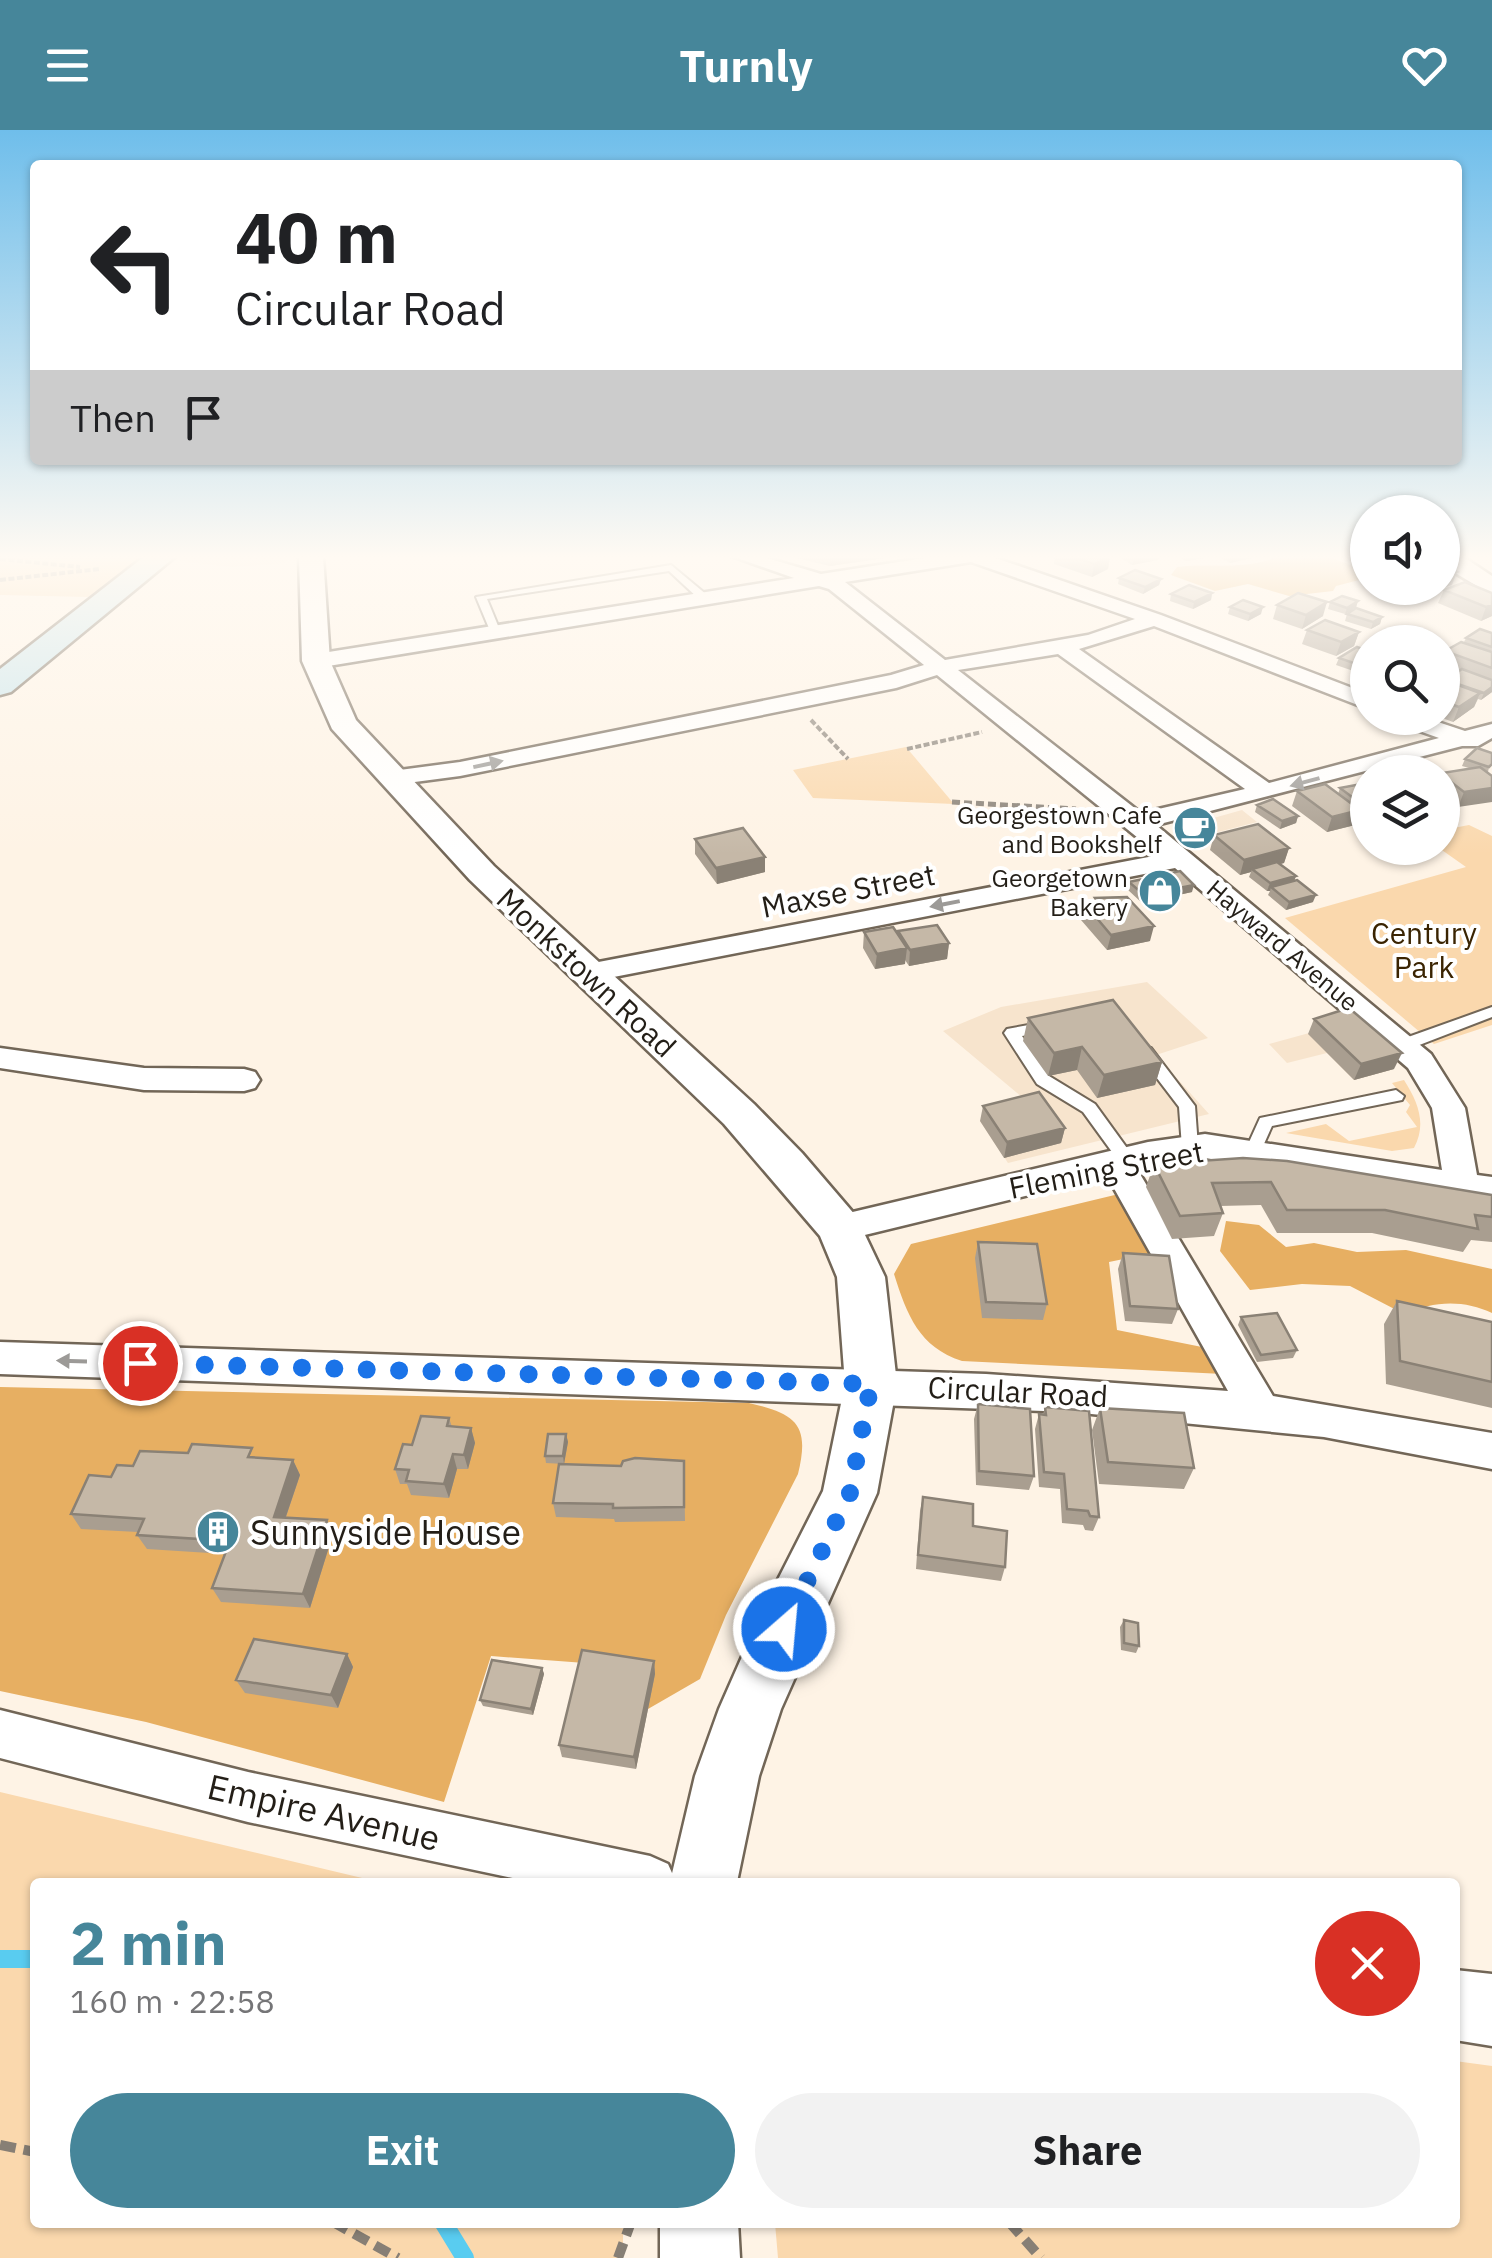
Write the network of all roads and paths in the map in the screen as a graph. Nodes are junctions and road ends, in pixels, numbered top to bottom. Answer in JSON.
{"nodes":[{"id":1,"x":38,"y":655,"type":"edge"},
{"id":2,"x":316,"y":655,"type":"edge"},
{"id":3,"x":358,"y":655,"type":"edge"},
{"id":4,"x":925,"y":655,"type":"edge"},
{"id":5,"x":1017,"y":655,"type":"edge"},
{"id":6,"x":1074,"y":655,"type":"edge"},
{"id":7,"x":1246,"y":655,"type":"edge"},
{"id":8,"x":316,"y":662,"type":"junction"},
{"id":9,"x":942,"y":669,"type":"junction"},
{"id":10,"x":0,"y":686,"type":"edge"},
{"id":11,"x":1350,"y":695,"type":"edge"},
{"id":12,"x":799,"y":708,"type":"dead end"},
{"id":13,"x":998,"y":728,"type":"dead end"},
{"id":14,"x":1492,"y":731,"type":"edge"},
{"id":15,"x":1454,"y":735,"type":"edge"},
{"id":16,"x":1480,"y":744,"type":"edge"},
{"id":17,"x":908,"y":749,"type":"dead end"},
{"id":18,"x":848,"y":759,"type":"dead end"},
{"id":19,"x":392,"y":778,"type":"junction"},
{"id":20,"x":1265,"y":792,"type":"junction"},
{"id":21,"x":952,"y":802,"type":"dead end"},
{"id":22,"x":1083,"y":810,"type":"dead end"},
{"id":23,"x":1136,"y":822,"type":"junction"},
{"id":24,"x":1178,"y":858,"type":"junction"},
{"id":25,"x":588,"y":973,"type":"junction"},
{"id":26,"x":1492,"y":1012,"type":"edge"},
{"id":27,"x":1064,"y":1023,"type":"edge"},
{"id":28,"x":1139,"y":1044,"type":"edge"},
{"id":29,"x":1403,"y":1046,"type":"junction"},
{"id":30,"x":0,"y":1058,"type":"edge"},
{"id":31,"x":244,"y":1080,"type":"dead end"},
{"id":32,"x":1396,"y":1096,"type":"dead end"},
{"id":33,"x":1190,"y":1147,"type":"junction"},
{"id":34,"x":1253,"y":1151,"type":"junction"},
{"id":35,"x":1121,"y":1161,"type":"junction"},
{"id":36,"x":1476,"y":1187,"type":"edge"},
{"id":37,"x":840,"y":1228,"type":"junction"},
{"id":38,"x":0,"y":1358,"type":"edge"},
{"id":39,"x":871,"y":1384,"type":"junction"},
{"id":40,"x":1259,"y":1408,"type":"junction"},
{"id":41,"x":1492,"y":1451,"type":"edge"},
{"id":42,"x":0,"y":1734,"type":"edge"},
{"id":43,"x":631,"y":1878,"type":"edge"},
{"id":44,"x":705,"y":1878,"type":"edge"},
{"id":45,"x":1460,"y":2006,"type":"edge"},
{"id":46,"x":1492,"y":2010,"type":"edge"},
{"id":47,"x":0,"y":2146,"type":"edge"},
{"id":48,"x":30,"y":2151,"type":"edge"},
{"id":49,"x":344,"y":2228,"type":"edge"},
{"id":50,"x":630,"y":2228,"type":"edge"},
{"id":51,"x":699,"y":2228,"type":"edge"},
{"id":52,"x":1014,"y":2228,"type":"edge"},
{"id":53,"x":398,"y":2258,"type":"edge"},
{"id":54,"x":618,"y":2258,"type":"edge"},
{"id":55,"x":700,"y":2258,"type":"edge"},
{"id":56,"x":1040,"y":2258,"type":"edge"}],
"edges":[{"from":1,"to":10,"type":"main road"},
{"from":2,"to":8,"type":"street","name":"Monkstown Road"},
{"from":3,"to":8,"type":"street"},
{"from":4,"to":9,"type":"street","name":"Hayward Avenue"},
{"from":5,"to":9,"type":"street"},
{"from":6,"to":20,"type":"street"},
{"from":7,"to":11,"type":"street"},
{"from":8,"to":19,"type":"street","name":"Monkstown Road"},
{"from":19,"to":9,"type":"street","one_way":true},
{"from":9,"to":23,"type":"street","name":"Hayward Avenue"},
{"from":12,"to":18,"type":"path"},
{"from":13,"to":17,"type":"path"},
{"from":14,"to":16,"type":"street"},
{"from":15,"to":16,"type":"street"},
{"from":16,"to":20,"type":"street","one_way":true},
{"from":19,"to":25,"type":"street","name":"Monkstown Road"},
{"from":20,"to":23,"type":"street"},
{"from":21,"to":22,"type":"path"},
{"from":23,"to":24,"type":"street","name":"Hayward Avenue"},
{"from":24,"to":25,"type":"street","name":"Maxse Street","one_way":true},
{"from":24,"to":29,"type":"street","name":"Hayward Avenue"},
{"from":25,"to":37,"type":"street","name":"Monkstown Road"},
{"from":26,"to":29,"type":"lane"},
{"from":27,"to":35,"type":"lane"},
{"from":28,"to":33,"type":"lane"},
{"from":29,"to":36,"type":"street","name":"Hayward Avenue"},
{"from":30,"to":31,"type":"street"},
{"from":32,"to":34,"type":"lane"},
{"from":33,"to":34,"type":"street","name":"Fleming Street"},
{"from":33,"to":35,"type":"street","name":"Fleming Street"},
{"from":34,"to":36,"type":"street","name":"Fleming Street"},
{"from":35,"to":37,"type":"street","name":"Fleming Street"},
{"from":35,"to":40,"type":"street"},
{"from":37,"to":39,"type":"street","name":"Monkstown Road"},
{"from":39,"to":38,"type":"street","name":"Circular Road","one_way":true},
{"from":39,"to":40,"type":"street","name":"Circular Road"},
{"from":39,"to":44,"type":"street","name":"Monkstown Road"},
{"from":40,"to":41,"type":"street","name":"Circular Road"},
{"from":42,"to":43,"type":"street","name":"Empire Avenue"},
{"from":45,"to":46,"type":"street"},
{"from":47,"to":48,"type":"path"},
{"from":49,"to":53,"type":"path"},
{"from":50,"to":54,"type":"path"},
{"from":51,"to":55,"type":"street"},
{"from":52,"to":56,"type":"path"}]}
